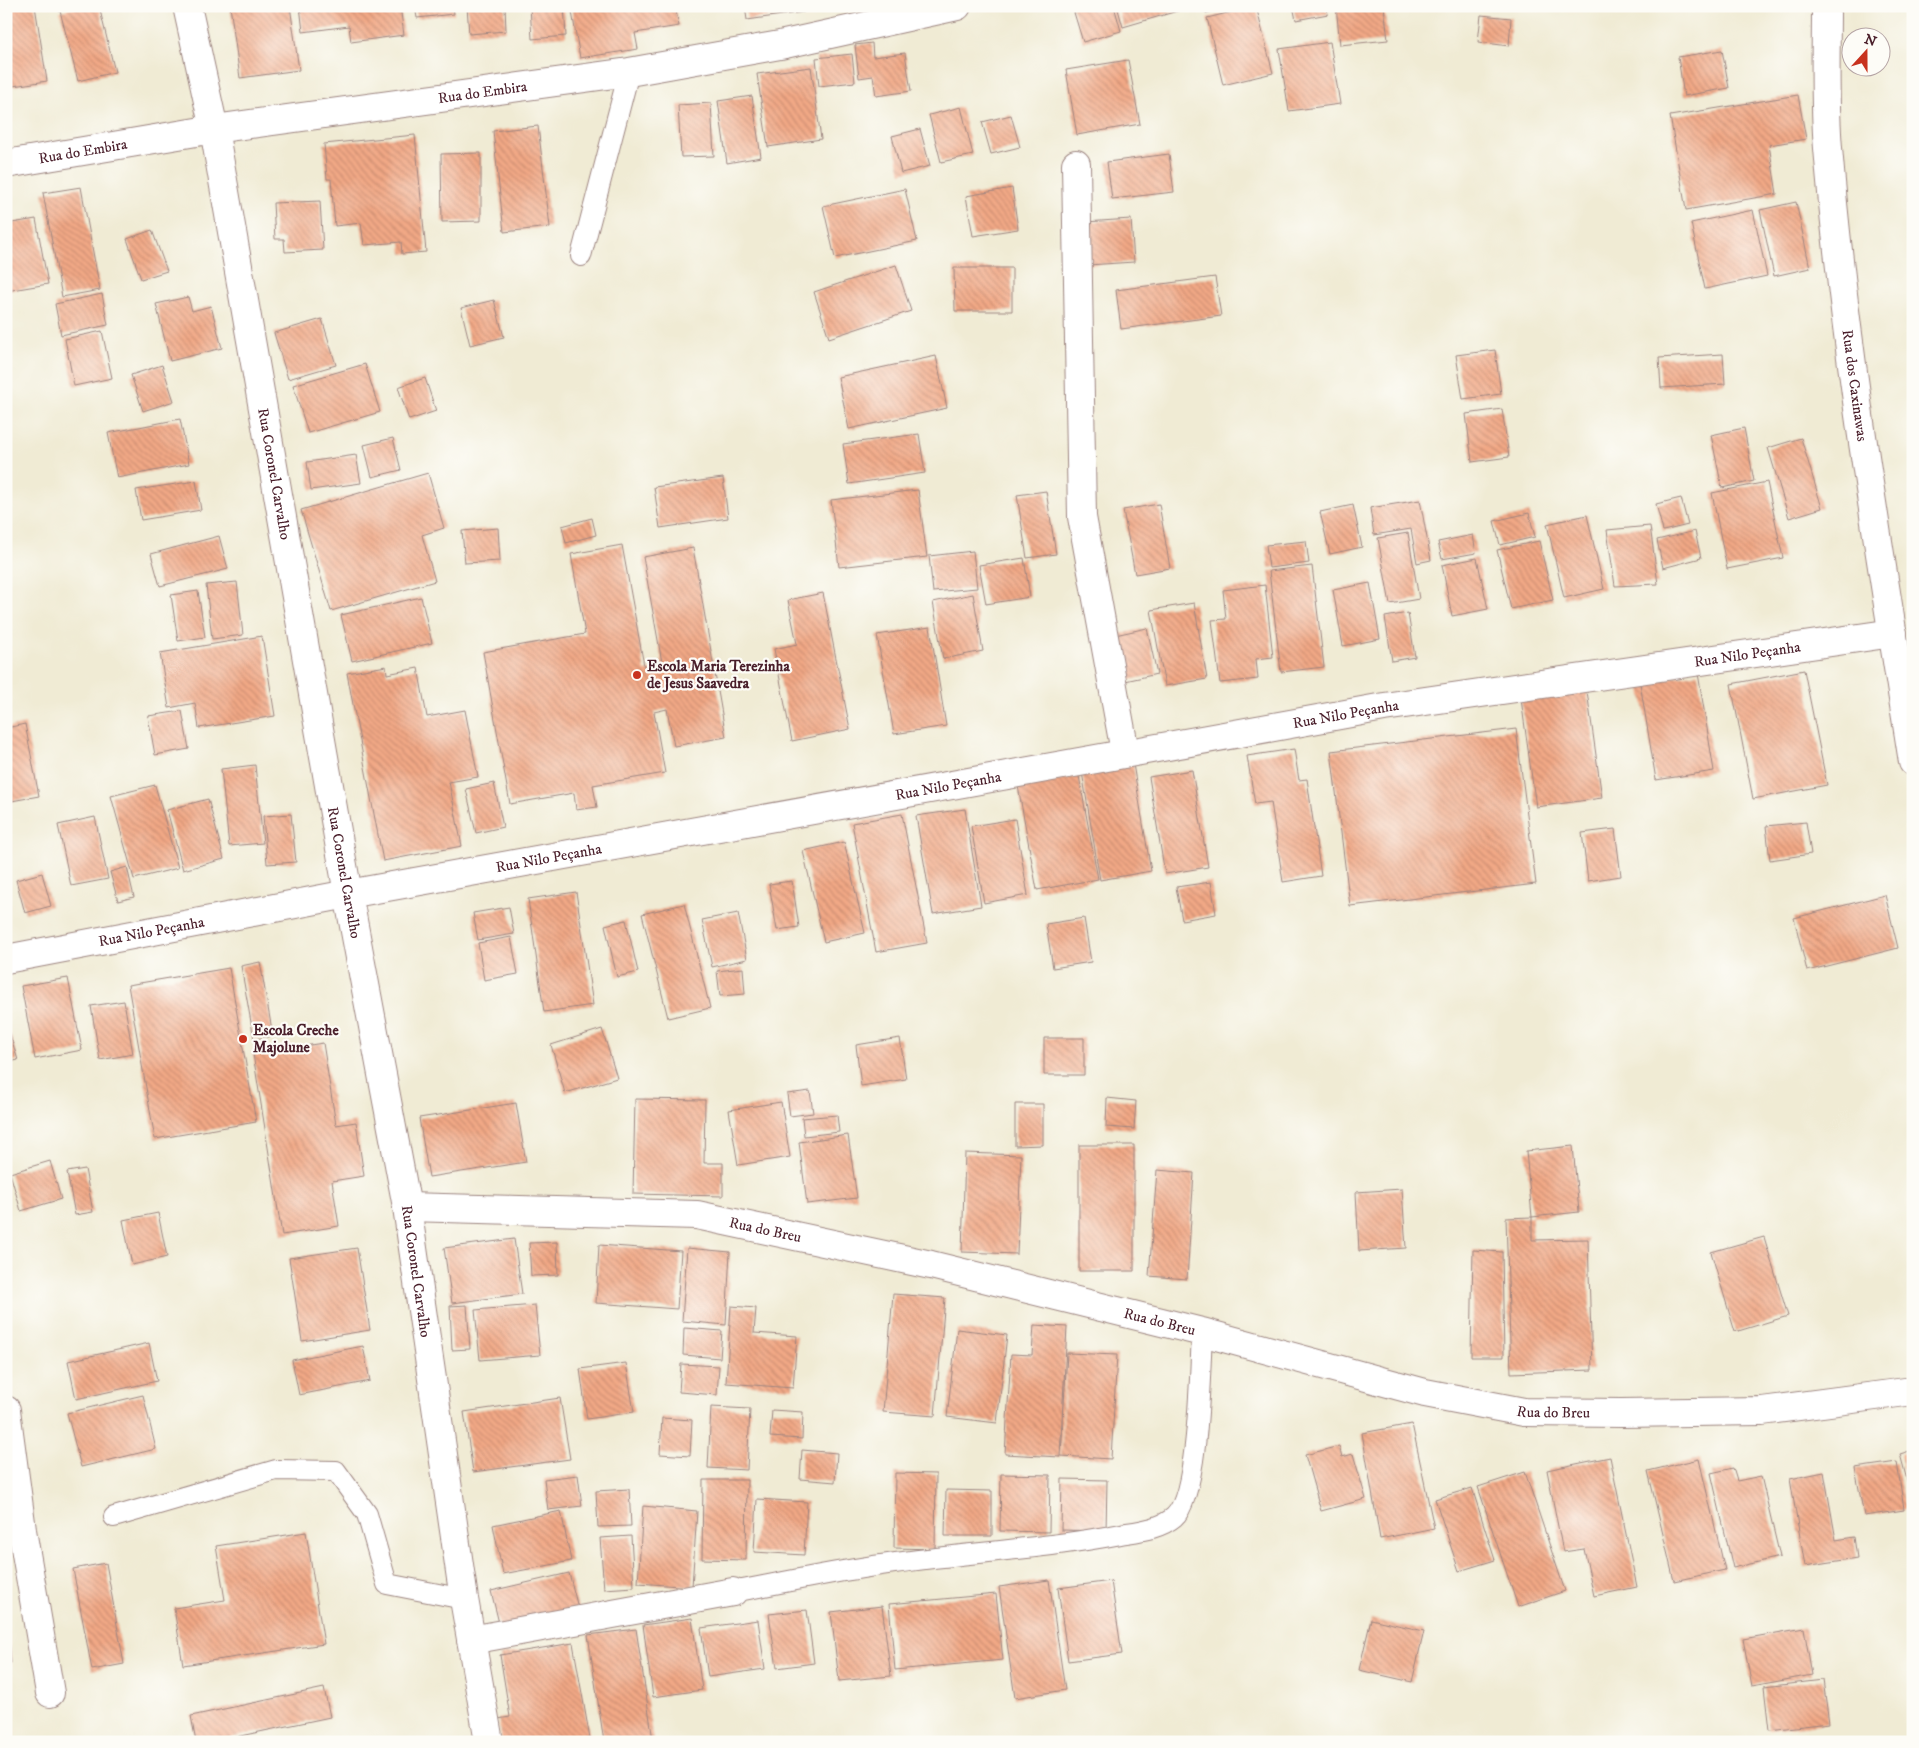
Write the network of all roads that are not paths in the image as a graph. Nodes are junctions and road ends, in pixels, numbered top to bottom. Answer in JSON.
{"nodes":[{"id":1,"x":187,"y":6,"type":"edge"},
{"id":2,"x":957,"y":6,"type":"edge"},
{"id":3,"x":1826,"y":6,"type":"edge"},
{"id":4,"x":629,"y":72,"type":"junction"},
{"id":5,"x":214,"y":129,"type":"junction"},
{"id":6,"x":6,"y":164,"type":"edge"},
{"id":7,"x":1076,"y":164,"type":"dead end"},
{"id":8,"x":581,"y":256,"type":"dead end"},
{"id":9,"x":1893,"y":634,"type":"junction"},
{"id":10,"x":1125,"y":752,"type":"junction"},
{"id":11,"x":1913,"y":762,"type":"edge"},
{"id":12,"x":348,"y":894,"type":"junction"},
{"id":13,"x":6,"y":959,"type":"edge"},
{"id":14,"x":407,"y":1208,"type":"junction"},
{"id":15,"x":1202,"y":1332,"type":"junction"},
{"id":16,"x":1913,"y":1392,"type":"edge"},
{"id":17,"x":6,"y":1410,"type":"edge"},
{"id":18,"x":114,"y":1517,"type":"dead end"},
{"id":19,"x":733,"y":1592,"type":"joint"},
{"id":20,"x":464,"y":1598,"type":"junction"},
{"id":21,"x":471,"y":1640,"type":"junction"},
{"id":22,"x":50,"y":1693,"type":"dead end"},
{"id":23,"x":489,"y":1742,"type":"edge"}],
"edges":[{"from":1,"to":5,"type":"street","name":"Rua Coronel Carvalho"},
{"from":2,"to":4,"type":"street","name":"Rua do Embira"},
{"from":3,"to":9,"type":"street","name":"Rua dos Caxinawas"},
{"from":4,"to":5,"type":"street","name":"Rua do Embira"},
{"from":4,"to":8,"type":"lane"},
{"from":5,"to":6,"type":"street","name":"Rua do Embira"},
{"from":5,"to":12,"type":"street","name":"Rua Coronel Carvalho"},
{"from":7,"to":10,"type":"street"},
{"from":9,"to":10,"type":"street","name":"Rua Nilo Peçanha"},
{"from":9,"to":11,"type":"street","name":"Rua dos Caxinawas"},
{"from":10,"to":12,"type":"street","name":"Rua Nilo Peçanha"},
{"from":12,"to":13,"type":"street","name":"Rua Nilo Peçanha"},
{"from":12,"to":14,"type":"street","name":"Rua Coronel Carvalho"},
{"from":14,"to":15,"type":"street","name":"Rua do Breu"},
{"from":14,"to":20,"type":"street","name":"Rua Coronel Carvalho"},
{"from":15,"to":16,"type":"street","name":"Rua do Breu"},
{"from":15,"to":19,"type":"lane"},
{"from":17,"to":22,"type":"street"},
{"from":18,"to":20,"type":"lane"},
{"from":19,"to":21,"type":"street"},
{"from":20,"to":21,"type":"street","name":"Rua Coronel Carvalho"},
{"from":21,"to":23,"type":"street","name":"Rua Coronel Carvalho"}]}
